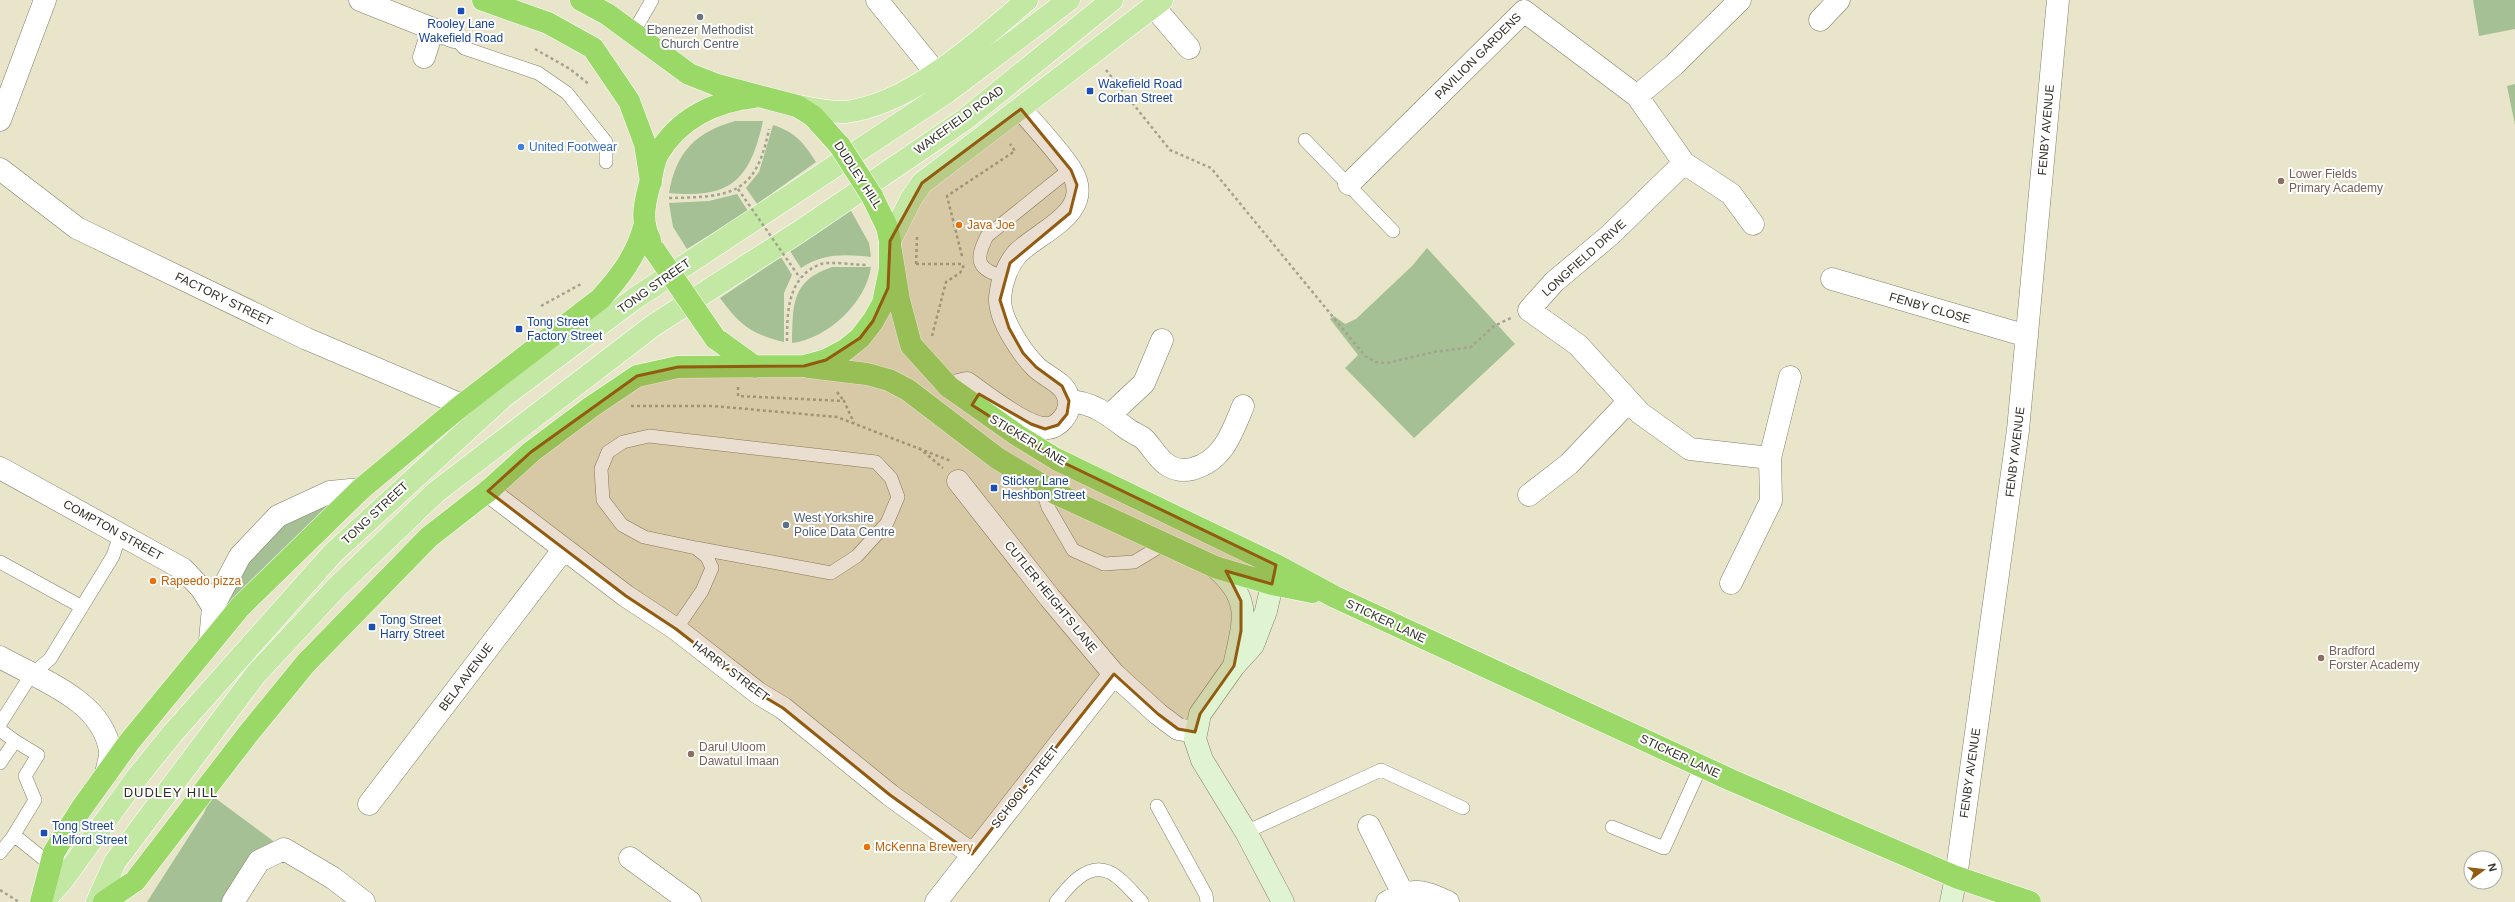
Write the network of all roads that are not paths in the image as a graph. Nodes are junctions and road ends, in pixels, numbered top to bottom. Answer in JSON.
{"nodes":[{"id":1,"x":45,"y":0,"type":"edge"},
{"id":2,"x":360,"y":0,"type":"edge"},
{"id":3,"x":483,"y":0,"type":"edge"},
{"id":4,"x":581,"y":0,"type":"edge"},
{"id":5,"x":652,"y":0,"type":"edge"},
{"id":6,"x":877,"y":0,"type":"edge"},
{"id":7,"x":1069,"y":0,"type":"edge"},
{"id":8,"x":1112,"y":0,"type":"edge"},
{"id":9,"x":1740,"y":0,"type":"edge"},
{"id":10,"x":1839,"y":0,"type":"edge"},
{"id":11,"x":2058,"y":0,"type":"edge"},
{"id":12,"x":1019,"y":3,"type":"edge"},
{"id":13,"x":1158,"y":3,"type":"edge"},
{"id":14,"x":1520,"y":5,"type":"edge"},
{"id":15,"x":1820,"y":20,"type":"dead end"},
{"id":16,"x":433,"y":29,"type":"junction"},
{"id":17,"x":633,"y":33,"type":"junction"},
{"id":18,"x":454,"y":37,"type":"joint"},
{"id":19,"x":1189,"y":48,"type":"dead end"},
{"id":20,"x":424,"y":57,"type":"dead end"},
{"id":21,"x":936,"y":73,"type":"junction"},
{"id":22,"x":761,"y":96,"type":"junction"},
{"id":23,"x":1637,"y":96,"type":"junction"},
{"id":24,"x":797,"y":106,"type":"junction"},
{"id":25,"x":1021,"y":109,"type":"junction"},
{"id":26,"x":0,"y":120,"type":"edge"},
{"id":27,"x":1305,"y":140,"type":"dead end"},
{"id":28,"x":606,"y":162,"type":"dead end"},
{"id":29,"x":1684,"y":163,"type":"junction"},
{"id":30,"x":1067,"y":165,"type":"junction"},
{"id":31,"x":0,"y":169,"type":"edge"},
{"id":32,"x":651,"y":182,"type":"junction"},
{"id":33,"x":1349,"y":184,"type":"junction"},
{"id":34,"x":1753,"y":224,"type":"dead end"},
{"id":35,"x":644,"y":228,"type":"junction"},
{"id":36,"x":1393,"y":231,"type":"dead end"},
{"id":37,"x":891,"y":246,"type":"junction"},
{"id":38,"x":1004,"y":277,"type":"junction"},
{"id":39,"x":1832,"y":279,"type":"dead end"},
{"id":40,"x":2027,"y":336,"type":"junction"},
{"id":41,"x":1162,"y":340,"type":"dead end"},
{"id":42,"x":804,"y":366,"type":"junction"},
{"id":43,"x":755,"y":367,"type":"junction"},
{"id":44,"x":1790,"y":377,"type":"dead end"},
{"id":45,"x":949,"y":387,"type":"junction"},
{"id":46,"x":1069,"y":401,"type":"junction"},
{"id":47,"x":1629,"y":401,"type":"junction"},
{"id":48,"x":462,"y":406,"type":"junction"},
{"id":49,"x":1244,"y":406,"type":"dead end"},
{"id":50,"x":1111,"y":414,"type":"junction"},
{"id":51,"x":1770,"y":458,"type":"junction"},
{"id":52,"x":0,"y":468,"type":"edge"},
{"id":53,"x":958,"y":481,"type":"road end"},
{"id":54,"x":1041,"y":485,"type":"junction"},
{"id":55,"x":361,"y":489,"type":"junction"},
{"id":56,"x":488,"y":491,"type":"junction"},
{"id":57,"x":1529,"y":495,"type":"dead end"},
{"id":58,"x":120,"y":535,"type":"junction"},
{"id":59,"x":1164,"y":544,"type":"junction"},
{"id":60,"x":696,"y":548,"type":"junction"},
{"id":61,"x":563,"y":550,"type":"junction"},
{"id":62,"x":0,"y":562,"type":"edge"},
{"id":63,"x":1215,"y":567,"type":"junction"},
{"id":64,"x":1274,"y":575,"type":"junction"},
{"id":65,"x":1731,"y":583,"type":"dead end"},
{"id":66,"x":82,"y":607,"type":"junction"},
{"id":67,"x":213,"y":607,"type":"junction"},
{"id":68,"x":676,"y":629,"type":"junction"},
{"id":69,"x":210,"y":641,"type":"junction"},
{"id":70,"x":0,"y":657,"type":"edge"},
{"id":71,"x":1234,"y":666,"type":"junction"},
{"id":72,"x":1114,"y":674,"type":"junction"},
{"id":73,"x":31,"y":675,"type":"junction"},
{"id":74,"x":0,"y":724,"type":"edge"},
{"id":75,"x":0,"y":730,"type":"edge"},
{"id":76,"x":1195,"y":732,"type":"junction"},
{"id":77,"x":15,"y":742,"type":"junction"},
{"id":78,"x":0,"y":763,"type":"edge"},
{"id":79,"x":1701,"y":766,"type":"junction"},
{"id":80,"x":106,"y":774,"type":"junction"},
{"id":81,"x":369,"y":804,"type":"dead end"},
{"id":82,"x":1157,"y":806,"type":"dead end"},
{"id":83,"x":1463,"y":808,"type":"dead end"},
{"id":84,"x":1369,"y":826,"type":"dead end"},
{"id":85,"x":1612,"y":827,"type":"dead end"},
{"id":86,"x":1246,"y":832,"type":"junction"},
{"id":87,"x":14,"y":835,"type":"junction"},
{"id":88,"x":0,"y":853,"type":"edge"},
{"id":89,"x":972,"y":854,"type":"junction"},
{"id":90,"x":630,"y":858,"type":"dead end"},
{"id":91,"x":51,"y":864,"type":"junction"},
{"id":92,"x":1956,"y":877,"type":"junction"},
{"id":93,"x":1395,"y":898,"type":"edge"},
{"id":94,"x":42,"y":902,"type":"edge"},
{"id":95,"x":97,"y":902,"type":"edge"},
{"id":96,"x":104,"y":902,"type":"edge"},
{"id":97,"x":233,"y":902,"type":"edge"},
{"id":98,"x":364,"y":902,"type":"edge"},
{"id":99,"x":690,"y":902,"type":"edge"},
{"id":100,"x":936,"y":902,"type":"edge"},
{"id":101,"x":1056,"y":902,"type":"edge"},
{"id":102,"x":1142,"y":902,"type":"edge"},
{"id":103,"x":1207,"y":902,"type":"edge"},
{"id":104,"x":1283,"y":902,"type":"edge"},
{"id":105,"x":1448,"y":902,"type":"edge"},
{"id":106,"x":1951,"y":902,"type":"edge"},
{"id":107,"x":2030,"y":902,"type":"edge"}],
"edges":[{"from":1,"to":26,"type":"street"},
{"from":2,"to":16,"type":"street"},
{"from":3,"to":32,"type":"highway"},
{"from":4,"to":17,"type":"highway"},
{"from":5,"to":17,"type":"lane"},
{"from":6,"to":21,"type":"street"},
{"from":7,"to":94,"type":"main road","name":"TONG STREET"},
{"from":8,"to":95,"type":"main road","name":"WAKEFIELD ROAD"},
{"from":9,"to":23,"type":"street"},
{"from":10,"to":15,"type":"street"},
{"from":11,"to":40,"type":"street","name":"FENBY AVENUE"},
{"from":12,"to":21,"type":"main road"},
{"from":13,"to":19,"type":"street"},
{"from":13,"to":25,"type":"main road"},
{"from":14,"to":23,"type":"street","name":"PAVILION GARDENS"},
{"from":14,"to":33,"type":"street","name":"PAVILION GARDENS"},
{"from":16,"to":18,"type":"street"},
{"from":16,"to":20,"type":"street"},
{"from":17,"to":22,"type":"highway"},
{"from":18,"to":28,"type":"lane"},
{"from":21,"to":24,"type":"main road"},
{"from":22,"to":24,"type":"highway","name":"DUDLEY HILL"},
{"from":22,"to":32,"type":"highway","name":"DUDLEY HILL"},
{"from":23,"to":29,"type":"street"},
{"from":24,"to":37,"type":"highway","name":"DUDLEY HILL","bridge":true},
{"from":25,"to":30,"type":"street"},
{"from":25,"to":37,"type":"main road"},
{"from":27,"to":33,"type":"lane"},
{"from":29,"to":34,"type":"street"},
{"from":29,"to":47,"type":"street","name":"LONGFIELD DRIVE"},
{"from":30,"to":38,"type":"street"},
{"from":30,"to":38,"type":"lane"},
{"from":31,"to":48,"type":"street","name":"FACTORY STREET"},
{"from":32,"to":35,"type":"highway","name":"DUDLEY HILL"},
{"from":33,"to":36,"type":"lane"},
{"from":35,"to":43,"type":"highway","name":"DUDLEY HILL","bridge":true},
{"from":35,"to":48,"type":"highway"},
{"from":37,"to":42,"type":"highway","name":"DUDLEY HILL"},
{"from":37,"to":45,"type":"highway","name":"STICKER LANE"},
{"from":38,"to":46,"type":"street"},
{"from":39,"to":40,"type":"street","name":"FENBY CLOSE"},
{"from":40,"to":92,"type":"street","name":"FENBY AVENUE"},
{"from":41,"to":50,"type":"street"},
{"from":42,"to":43,"type":"highway","name":"DUDLEY HILL"},
{"from":42,"to":54,"type":"highway","name":"STICKER LANE"},
{"from":43,"to":56,"type":"highway"},
{"from":44,"to":51,"type":"street"},
{"from":45,"to":46,"type":"street"},
{"from":45,"to":64,"type":"highway","name":"STICKER LANE"},
{"from":46,"to":50,"type":"street"},
{"from":47,"to":51,"type":"street"},
{"from":47,"to":57,"type":"street"},
{"from":48,"to":55,"type":"highway"},
{"from":49,"to":50,"type":"street"},
{"from":51,"to":65,"type":"street"},
{"from":52,"to":58,"type":"street","name":"COMPTON STREET"},
{"from":53,"to":72,"type":"street","name":"CUTLER HEIGHTS LANE"},
{"from":54,"to":59,"type":"highway","name":"STICKER LANE"},
{"from":54,"to":59,"type":"lane"},
{"from":55,"to":67,"type":"street"},
{"from":55,"to":69,"type":"highway"},
{"from":56,"to":61,"type":"street","name":"HARRY STREET"},
{"from":56,"to":96,"type":"highway"},
{"from":58,"to":66,"type":"lane"},
{"from":58,"to":67,"type":"street","name":"COMPTON STREET"},
{"from":59,"to":63,"type":"highway","name":"STICKER LANE"},
{"from":60,"to":60,"type":"lane"},
{"from":60,"to":68,"type":"lane"},
{"from":61,"to":68,"type":"street","name":"HARRY STREET"},
{"from":61,"to":81,"type":"street","name":"BELA AVENUE"},
{"from":62,"to":66,"type":"lane"},
{"from":63,"to":64,"type":"highway","name":"STICKER LANE"},
{"from":63,"to":71,"type":"street"},
{"from":64,"to":71,"type":"street"},
{"from":64,"to":79,"type":"highway","name":"STICKER LANE"},
{"from":66,"to":73,"type":"lane"},
{"from":67,"to":69,"type":"street"},
{"from":68,"to":89,"type":"street","name":"HARRY STREET"},
{"from":69,"to":80,"type":"highway"},
{"from":70,"to":73,"type":"street"},
{"from":71,"to":76,"type":"street"},
{"from":72,"to":76,"type":"street","name":"CUTLER HEIGHTS LANE"},
{"from":72,"to":89,"type":"street","name":"SCHOOL STREET"},
{"from":73,"to":74,"type":"lane"},
{"from":73,"to":80,"type":"street"},
{"from":75,"to":77,"type":"lane"},
{"from":76,"to":86,"type":"street"},
{"from":77,"to":78,"type":"lane"},
{"from":77,"to":87,"type":"lane"},
{"from":79,"to":85,"type":"lane"},
{"from":79,"to":92,"type":"highway","name":"STICKER LANE"},
{"from":80,"to":91,"type":"highway"},
{"from":82,"to":103,"type":"lane"},
{"from":83,"to":86,"type":"lane"},
{"from":84,"to":93,"type":"street"},
{"from":86,"to":104,"type":"street"},
{"from":87,"to":88,"type":"lane"},
{"from":87,"to":91,"type":"lane"},
{"from":89,"to":100,"type":"street","name":"SCHOOL STREET"},
{"from":90,"to":99,"type":"street"},
{"from":91,"to":94,"type":"highway"},
{"from":92,"to":106,"type":"street","name":"FENBY AVENUE"},
{"from":92,"to":107,"type":"highway","name":"STICKER LANE"},
{"from":93,"to":105,"type":"street"},
{"from":97,"to":98,"type":"street"},
{"from":101,"to":102,"type":"lane"}]}
